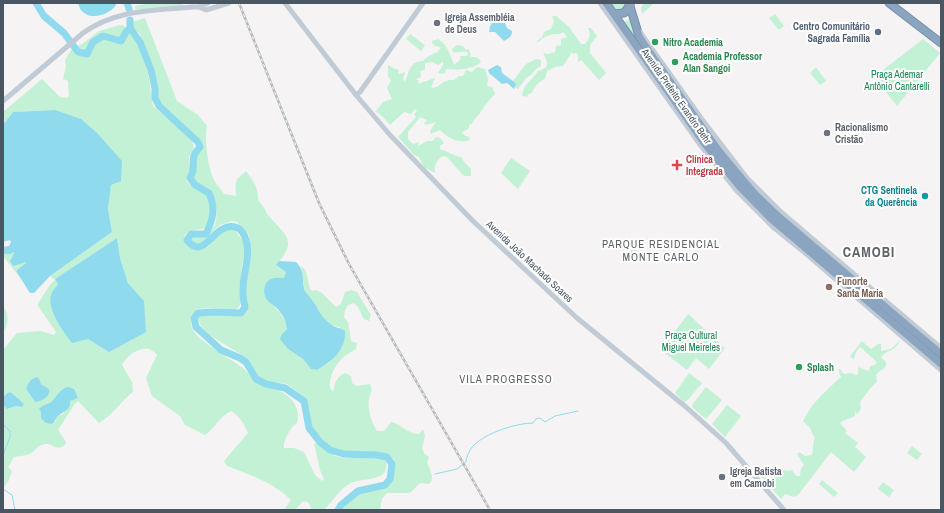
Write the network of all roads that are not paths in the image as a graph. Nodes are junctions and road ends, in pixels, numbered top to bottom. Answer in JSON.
{"nodes":[{"id":1,"x":208,"y":3,"type":"edge"},
{"id":2,"x":229,"y":3,"type":"edge"},
{"id":3,"x":285,"y":3,"type":"edge"},
{"id":4,"x":423,"y":3,"type":"edge"},
{"id":5,"x":600,"y":3,"type":"edge"},
{"id":6,"x":889,"y":3,"type":"edge"},
{"id":7,"x":608,"y":4,"type":"edge"},
{"id":8,"x":630,"y":4,"type":"edge"},
{"id":9,"x":199,"y":7,"type":"junction"},
{"id":10,"x":614,"y":14,"type":"junction"},
{"id":11,"x":636,"y":26,"type":"junction"},
{"id":12,"x":631,"y":38,"type":"junction"},
{"id":13,"x":941,"y":43,"type":"edge"},
{"id":14,"x":635,"y":54,"type":"junction"},
{"id":15,"x":655,"y":73,"type":"junction"},
{"id":16,"x":356,"y":95,"type":"junction"},
{"id":17,"x":3,"y":101,"type":"edge"},
{"id":18,"x":705,"y":132,"type":"junction"},
{"id":19,"x":722,"y":147,"type":"junction"},
{"id":20,"x":731,"y":166,"type":"junction"},
{"id":21,"x":769,"y":217,"type":"junction"},
{"id":22,"x":778,"y":232,"type":"junction"},
{"id":23,"x":792,"y":237,"type":"junction"},
{"id":24,"x":806,"y":251,"type":"junction"},
{"id":25,"x":822,"y":252,"type":"junction"},
{"id":26,"x":834,"y":257,"type":"junction"},
{"id":27,"x":838,"y":265,"type":"junction"},
{"id":28,"x":864,"y":298,"type":"junction"},
{"id":29,"x":876,"y":315,"type":"junction"},
{"id":30,"x":895,"y":324,"type":"junction"},
{"id":31,"x":941,"y":348,"type":"edge"},
{"id":32,"x":941,"y":354,"type":"edge"},
{"id":33,"x":941,"y":364,"type":"edge"},
{"id":34,"x":941,"y":370,"type":"edge"},
{"id":35,"x":784,"y":510,"type":"edge"}],
"edges":[{"from":1,"to":9,"type":"main road"},
{"from":2,"to":9,"type":"main road"},
{"from":3,"to":16,"type":"main road","name":"Avenida João Machado Soares"},
{"from":4,"to":16,"type":"main road"},
{"from":5,"to":14,"type":"main road","name":"Avenida Prefeito Evandro Behr"},
{"from":6,"to":13,"type":"highway"},
{"from":7,"to":10,"type":"highway","name":"Avenida Prefeito Evandro Behr"},
{"from":8,"to":10,"type":"highway"},
{"from":8,"to":11,"type":"highway","name":"Avenida Prefeito Evandro Behr"},
{"from":9,"to":17,"type":"main road"},
{"from":10,"to":12,"type":"highway","name":"Avenida Prefeito Evandro Behr"},
{"from":11,"to":18,"type":"highway","name":"Avenida Prefeito Evandro Behr"},
{"from":11,"to":19,"type":"main road","name":"Avenida Prefeito Evandro Behr"},
{"from":12,"to":14,"type":"highway"},
{"from":12,"to":15,"type":"highway","name":"Avenida Prefeito Evandro Behr"},
{"from":14,"to":15,"type":"highway"},
{"from":14,"to":22,"type":"main road","name":"Avenida Prefeito Evandro Behr"},
{"from":15,"to":21,"type":"highway","name":"Avenida Prefeito Evandro Behr"},
{"from":16,"to":35,"type":"main road","name":"Avenida João Machado Soares"},
{"from":18,"to":19,"type":"highway"},
{"from":18,"to":20,"type":"highway","name":"Avenida Prefeito Evandro Behr"},
{"from":19,"to":20,"type":"highway"},
{"from":19,"to":26,"type":"main road","name":"Avenida Prefeito Evandro Behr"},
{"from":20,"to":25,"type":"highway","name":"Avenida Prefeito Evandro Behr"},
{"from":21,"to":22,"type":"highway"},
{"from":21,"to":23,"type":"highway","name":"Avenida Prefeito Evandro Behr"},
{"from":22,"to":23,"type":"highway"},
{"from":22,"to":24,"type":"main road","name":"Avenida Prefeito Evandro Behr"},
{"from":23,"to":24,"type":"highway","name":"Avenida Prefeito Evandro Behr"},
{"from":24,"to":25,"type":"highway"},
{"from":24,"to":28,"type":"highway","name":"Avenida Prefeito Evandro Behr"},
{"from":24,"to":29,"type":"main road","name":"Avenida Prefeito Evandro Behr"},
{"from":25,"to":26,"type":"highway"},
{"from":25,"to":27,"type":"highway","name":"Avenida Prefeito Evandro Behr"},
{"from":26,"to":27,"type":"highway"},
{"from":26,"to":31,"type":"main road","name":"Avenida Prefeito Evandro Behr"},
{"from":27,"to":32,"type":"highway","name":"Avenida Prefeito Evandro Behr"},
{"from":28,"to":29,"type":"highway"},
{"from":28,"to":30,"type":"highway","name":"Avenida Prefeito Evandro Behr"},
{"from":29,"to":30,"type":"highway"},
{"from":29,"to":34,"type":"main road","name":"Avenida Prefeito Evandro Behr"},
{"from":30,"to":33,"type":"highway","name":"Avenida Prefeito Evandro Behr"}]}
